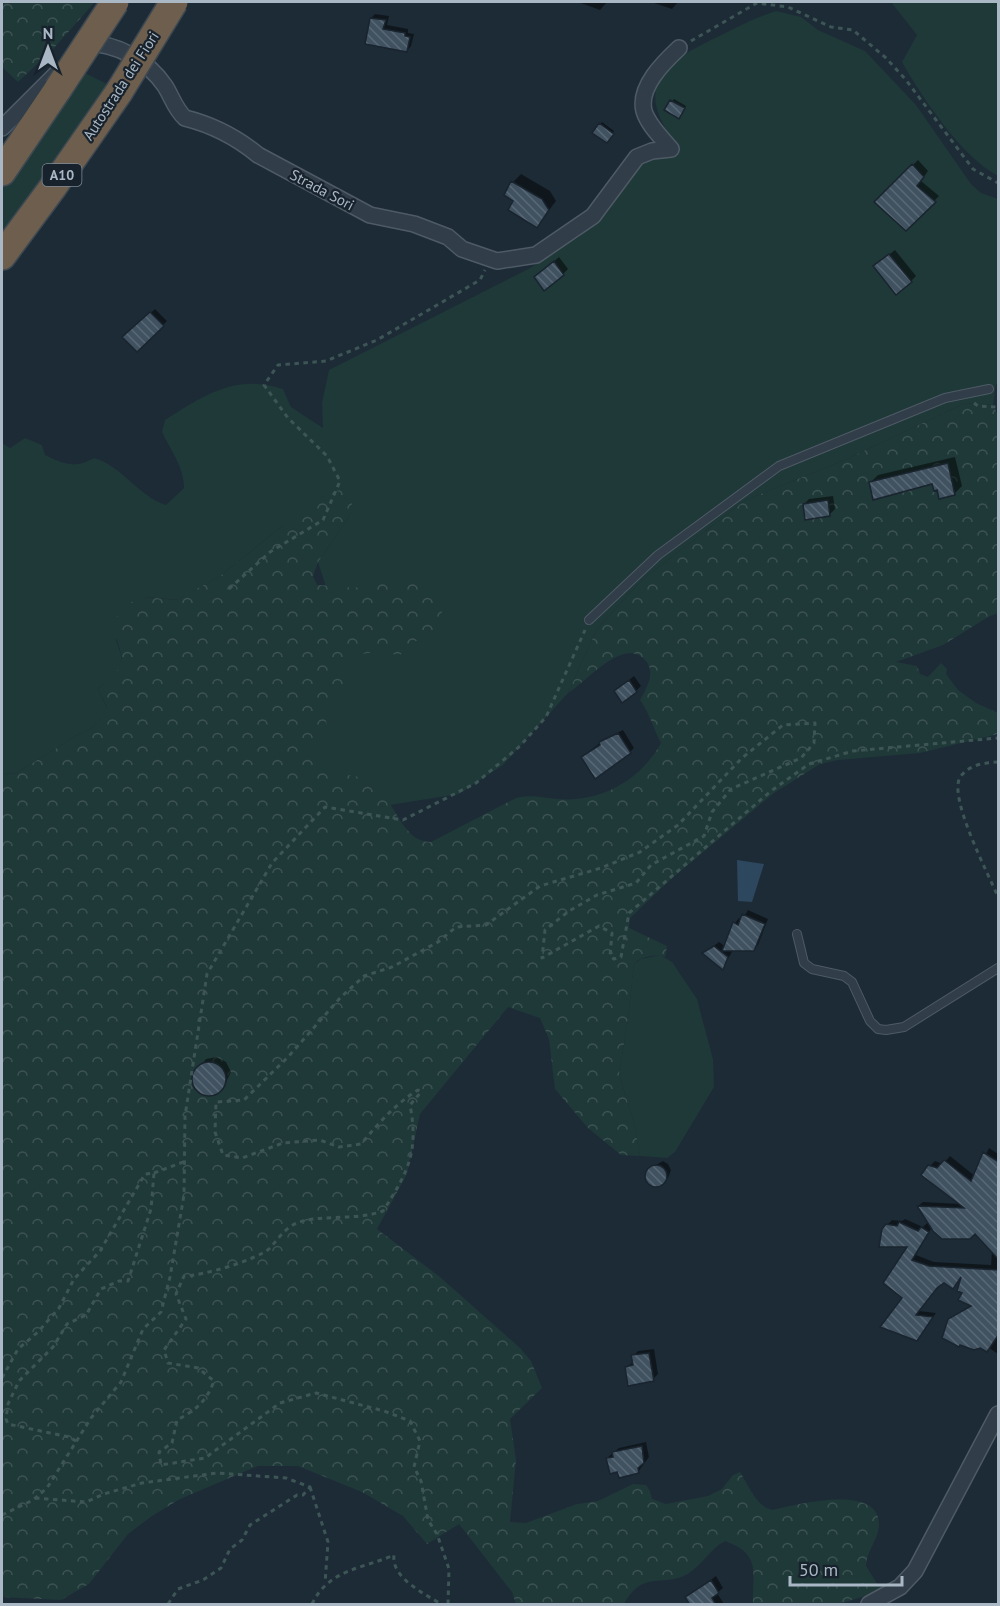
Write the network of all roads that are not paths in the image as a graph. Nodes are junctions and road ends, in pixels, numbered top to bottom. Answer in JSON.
{"nodes":[{"id":1,"x":115,"y":2,"type":"edge"},
{"id":2,"x":174,"y":2,"type":"edge"},
{"id":3,"x":679,"y":48,"type":"road end"},
{"id":4,"x":22,"y":105,"type":"junction"},
{"id":5,"x":2,"y":115,"type":"edge"},
{"id":6,"x":2,"y":128,"type":"edge"},
{"id":7,"x":2,"y":172,"type":"edge"},
{"id":8,"x":8,"y":252,"type":"edge"},
{"id":9,"x":989,"y":389,"type":"dead end"},
{"id":10,"x":589,"y":620,"type":"road end"},
{"id":11,"x":796,"y":934,"type":"dead end"},
{"id":12,"x":999,"y":968,"type":"edge"},
{"id":13,"x":999,"y":1414,"type":"edge"},
{"id":14,"x":869,"y":1605,"type":"edge"}],
"edges":[{"from":1,"to":7,"type":"highway","bridge":true},
{"from":2,"to":8,"type":"highway","name":"Autostrada dei Fiori","number":"A10","bridge":true},
{"from":3,"to":4,"type":"street","name":"Strada Sori"},
{"from":4,"to":5,"type":"street"},
{"from":4,"to":6,"type":"street","name":"Strada Sori"},
{"from":9,"to":10,"type":"lane"},
{"from":11,"to":12,"type":"lane"},
{"from":13,"to":14,"type":"street"}]}
